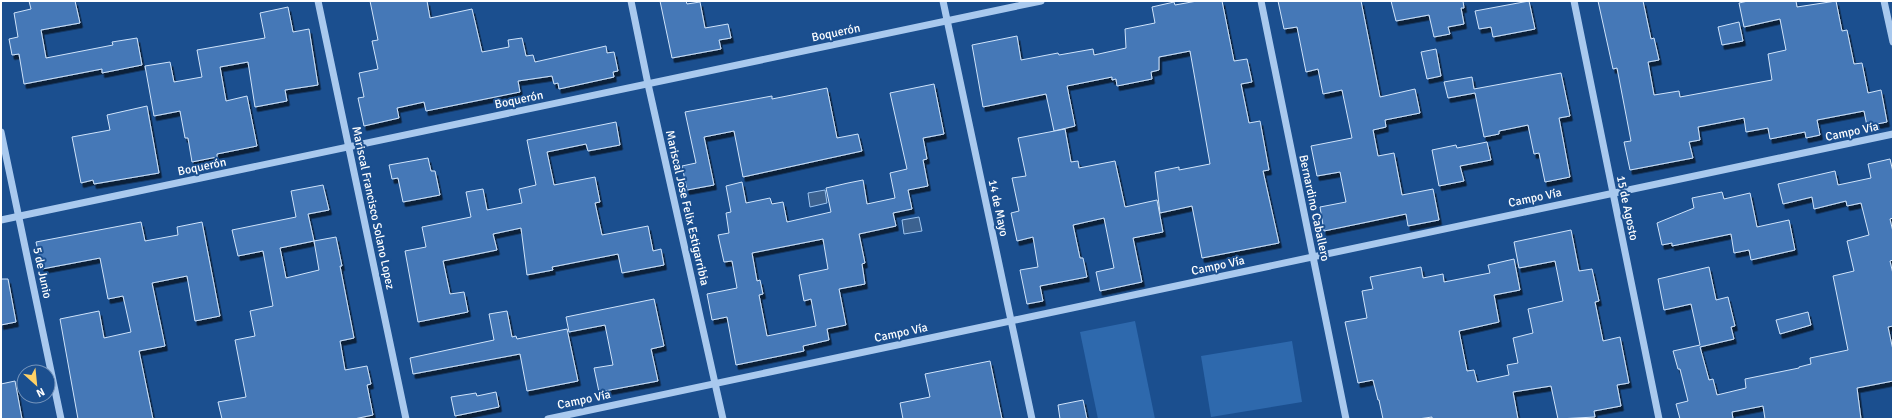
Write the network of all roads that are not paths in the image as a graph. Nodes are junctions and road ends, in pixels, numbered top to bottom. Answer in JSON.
{"nodes":[{"id":1,"x":318,"y":1,"type":"edge"},
{"id":2,"x":631,"y":1,"type":"edge"},
{"id":3,"x":943,"y":1,"type":"edge"},
{"id":4,"x":1042,"y":1,"type":"edge"},
{"id":5,"x":1260,"y":1,"type":"edge"},
{"id":6,"x":1574,"y":1,"type":"edge"},
{"id":7,"x":1884,"y":1,"type":"edge"},
{"id":8,"x":947,"y":21,"type":"junction"},
{"id":9,"x":1893,"y":42,"type":"edge"},
{"id":10,"x":648,"y":84,"type":"junction"},
{"id":11,"x":1,"y":132,"type":"edge"},
{"id":12,"x":1893,"y":134,"type":"edge"},
{"id":13,"x":349,"y":147,"type":"junction"},
{"id":14,"x":1612,"y":193,"type":"junction"},
{"id":15,"x":19,"y":217,"type":"junction"},
{"id":16,"x":1,"y":220,"type":"edge"},
{"id":17,"x":1313,"y":257,"type":"junction"},
{"id":18,"x":1010,"y":321,"type":"junction"},
{"id":19,"x":716,"y":383,"type":"junction"},
{"id":20,"x":61,"y":419,"type":"edge"},
{"id":21,"x":406,"y":419,"type":"edge"},
{"id":22,"x":548,"y":419,"type":"edge"},
{"id":23,"x":723,"y":419,"type":"edge"},
{"id":24,"x":1032,"y":419,"type":"edge"},
{"id":25,"x":1346,"y":419,"type":"edge"},
{"id":26,"x":1659,"y":419,"type":"edge"}],
"edges":[{"from":1,"to":13,"type":"street","name":"Mariscal Francisco Solano Lopez"},
{"from":2,"to":10,"type":"street","name":"Mariscal Jose Felix Estigarribia"},
{"from":3,"to":8,"type":"street","name":"14 de Mayo"},
{"from":4,"to":8,"type":"street","name":"Boquerón"},
{"from":5,"to":17,"type":"street","name":"Bernardino Caballero"},
{"from":6,"to":14,"type":"street","name":"15 de Agosto"},
{"from":7,"to":9,"type":"street"},
{"from":8,"to":10,"type":"street","name":"Boquerón"},
{"from":8,"to":18,"type":"street","name":"14 de Mayo"},
{"from":10,"to":13,"type":"street","name":"Boquerón"},
{"from":10,"to":19,"type":"street","name":"Mariscal Jose Felix Estigarribia"},
{"from":11,"to":15,"type":"street","name":"5 de Junio"},
{"from":12,"to":14,"type":"street","name":"Campo Vía"},
{"from":13,"to":15,"type":"street","name":"Boquerón"},
{"from":13,"to":21,"type":"street","name":"Mariscal Francisco Solano Lopez"},
{"from":14,"to":17,"type":"street","name":"Campo Vía"},
{"from":14,"to":26,"type":"street","name":"15 de Agosto"},
{"from":15,"to":16,"type":"street","name":"Boquerón"},
{"from":15,"to":20,"type":"street","name":"5 de Junio"},
{"from":17,"to":18,"type":"street","name":"Campo Vía"},
{"from":17,"to":25,"type":"street","name":"Bernardino Caballero"},
{"from":18,"to":19,"type":"street","name":"Campo Vía"},
{"from":18,"to":24,"type":"street","name":"14 de Mayo"},
{"from":19,"to":22,"type":"street","name":"Campo Vía"},
{"from":19,"to":23,"type":"street","name":"Mariscal Jose Felix Estigarribia"}]}
